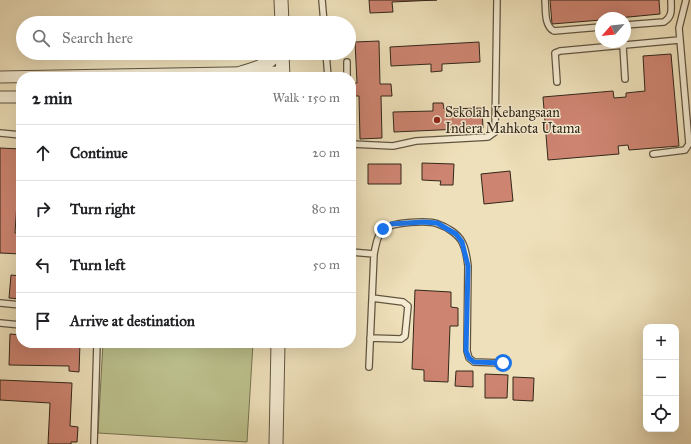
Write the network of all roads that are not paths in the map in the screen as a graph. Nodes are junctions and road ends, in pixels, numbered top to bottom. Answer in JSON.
{"nodes":[{"id":1,"x":281,"y":0,"type":"edge"},
{"id":2,"x":322,"y":0,"type":"edge"},
{"id":3,"x":497,"y":0,"type":"edge"},
{"id":4,"x":545,"y":0,"type":"edge"},
{"id":5,"x":671,"y":0,"type":"edge"},
{"id":6,"x":686,"y":0,"type":"edge"},
{"id":7,"x":282,"y":16,"type":"edge"},
{"id":8,"x":323,"y":16,"type":"edge"},
{"id":9,"x":631,"y":25,"type":"edge"},
{"id":10,"x":595,"y":28,"type":"edge"},
{"id":11,"x":679,"y":40,"type":"junction"},
{"id":12,"x":631,"y":45,"type":"edge"},
{"id":13,"x":598,"y":48,"type":"edge"},
{"id":14,"x":623,"y":48,"type":"edge"},
{"id":15,"x":270,"y":60,"type":"edge"},
{"id":16,"x":282,"y":60,"type":"edge"},
{"id":17,"x":327,"y":60,"type":"edge"},
{"id":18,"x":347,"y":62,"type":"dead end"},
{"id":19,"x":244,"y":72,"type":"edge"},
{"id":20,"x":283,"y":72,"type":"edge"},
{"id":21,"x":328,"y":72,"type":"edge"},
{"id":22,"x":347,"y":72,"type":"edge"},
{"id":23,"x":0,"y":77,"type":"edge"},
{"id":24,"x":16,"y":77,"type":"edge"},
{"id":25,"x":626,"y":80,"type":"dead end"},
{"id":26,"x":557,"y":82,"type":"dead end"},
{"id":27,"x":0,"y":97,"type":"edge"},
{"id":28,"x":16,"y":97,"type":"edge"},
{"id":29,"x":0,"y":133,"type":"edge"},
{"id":30,"x":16,"y":135,"type":"edge"},
{"id":31,"x":356,"y":144,"type":"edge"},
{"id":32,"x":653,"y":154,"type":"dead end"},
{"id":33,"x":356,"y":252,"type":"edge"},
{"id":34,"x":374,"y":254,"type":"junction"},
{"id":35,"x":372,"y":298,"type":"junction"},
{"id":36,"x":0,"y":303,"type":"edge"},
{"id":37,"x":16,"y":305,"type":"edge"},
{"id":38,"x":0,"y":323,"type":"edge"},
{"id":39,"x":16,"y":325,"type":"edge"},
{"id":40,"x":370,"y":338,"type":"junction"},
{"id":41,"x":97,"y":348,"type":"edge"},
{"id":42,"x":278,"y":348,"type":"edge"},
{"id":43,"x":503,"y":363,"type":"dead end"},
{"id":44,"x":369,"y":367,"type":"dead end"},
{"id":45,"x":94,"y":444,"type":"edge"},
{"id":46,"x":276,"y":444,"type":"edge"}],
"edges":[{"from":1,"to":7,"type":"street"},
{"from":2,"to":8,"type":"lane"},
{"from":3,"to":31,"type":"lane"},
{"from":4,"to":10,"type":"lane"},
{"from":5,"to":9,"type":"lane"},
{"from":6,"to":11,"type":"lane"},
{"from":11,"to":12,"type":"lane"},
{"from":11,"to":32,"type":"lane"},
{"from":13,"to":26,"type":"lane"},
{"from":14,"to":25,"type":"lane"},
{"from":15,"to":19,"type":"street"},
{"from":16,"to":20,"type":"street"},
{"from":17,"to":21,"type":"lane"},
{"from":18,"to":22,"type":"lane"},
{"from":23,"to":24,"type":"street"},
{"from":27,"to":28,"type":"street"},
{"from":29,"to":30,"type":"lane"},
{"from":33,"to":34,"type":"lane"},
{"from":34,"to":35,"type":"lane"},
{"from":34,"to":43,"type":"lane"},
{"from":35,"to":40,"type":"lane"},
{"from":35,"to":40,"type":"lane"},
{"from":36,"to":37,"type":"lane"},
{"from":38,"to":39,"type":"lane"},
{"from":40,"to":44,"type":"lane"},
{"from":41,"to":45,"type":"lane"},
{"from":42,"to":46,"type":"street"}]}
